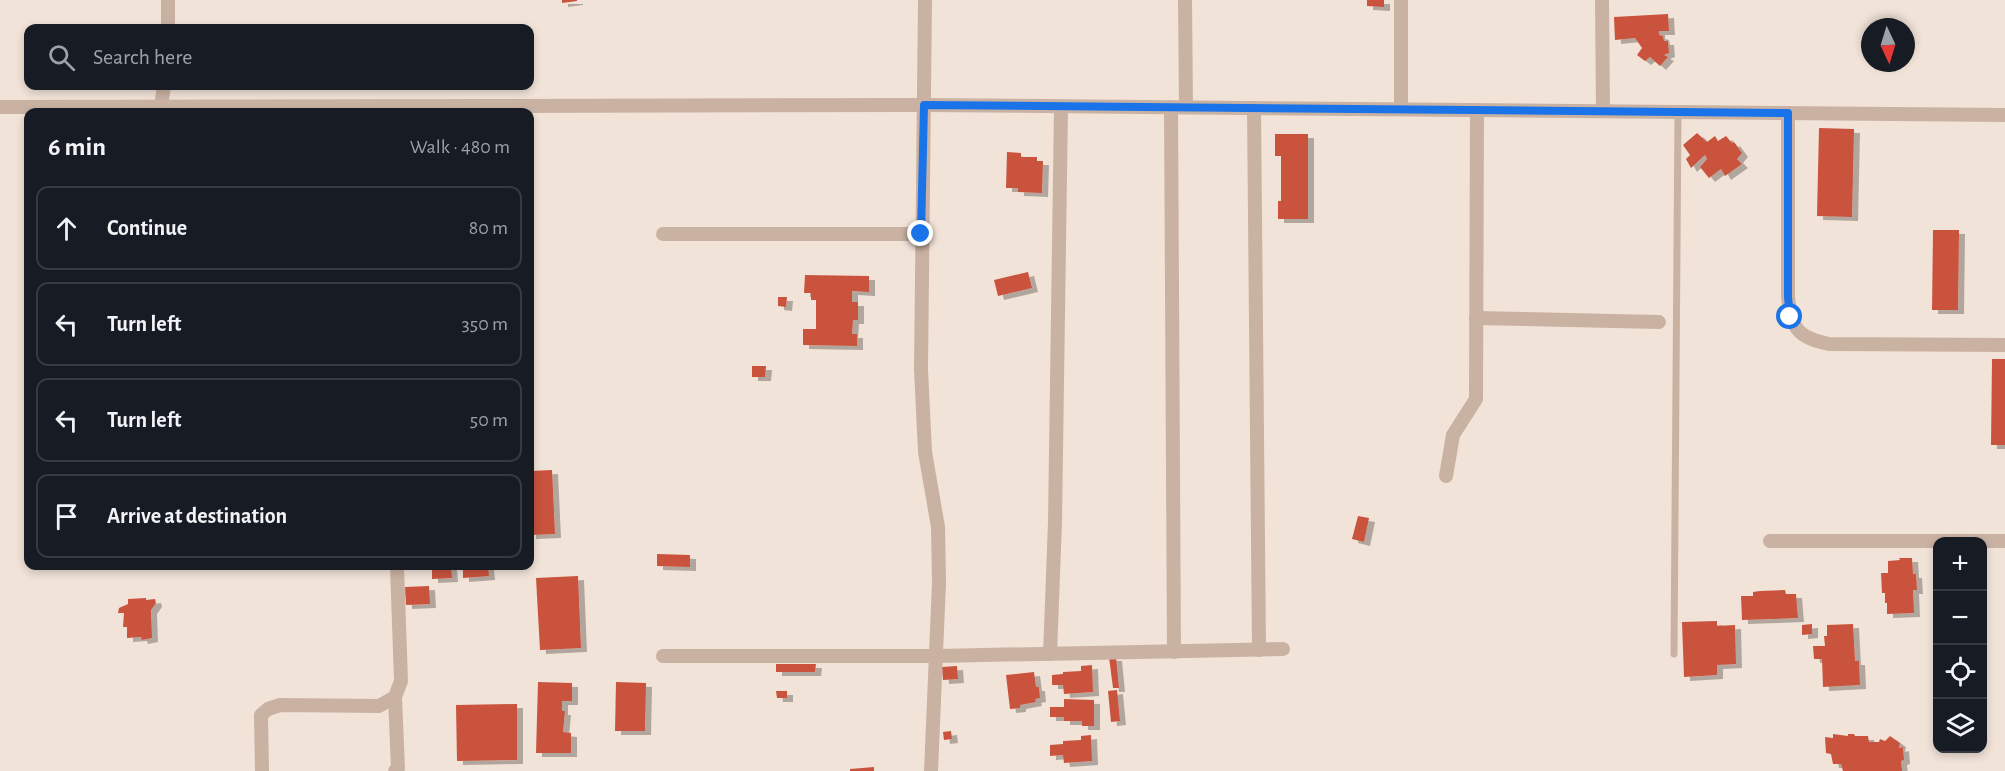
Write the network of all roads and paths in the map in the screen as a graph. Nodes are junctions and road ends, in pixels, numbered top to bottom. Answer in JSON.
{"nodes":[{"id":1,"x":168,"y":0,"type":"edge"},
{"id":2,"x":925,"y":0,"type":"edge"},
{"id":3,"x":1185,"y":0,"type":"edge"},
{"id":4,"x":1401,"y":0,"type":"edge"},
{"id":5,"x":1602,"y":0,"type":"edge"},
{"id":6,"x":168,"y":24,"type":"edge"},
{"id":7,"x":163,"y":90,"type":"edge"},
{"id":8,"x":924,"y":105,"type":"junction"},
{"id":9,"x":161,"y":106,"type":"junction"},
{"id":10,"x":1061,"y":106,"type":"junction"},
{"id":11,"x":0,"y":107,"type":"edge"},
{"id":12,"x":1171,"y":107,"type":"junction"},
{"id":13,"x":1186,"y":107,"type":"junction"},
{"id":14,"x":401,"y":108,"type":"edge"},
{"id":15,"x":1254,"y":108,"type":"junction"},
{"id":16,"x":534,"y":109,"type":"edge"},
{"id":17,"x":1401,"y":109,"type":"junction"},
{"id":18,"x":1477,"y":110,"type":"junction"},
{"id":19,"x":1603,"y":111,"type":"junction"},
{"id":20,"x":1678,"y":112,"type":"junction"},
{"id":21,"x":1788,"y":113,"type":"junction"},
{"id":22,"x":2005,"y":115,"type":"edge"},
{"id":23,"x":663,"y":234,"type":"dead end"},
{"id":24,"x":921,"y":234,"type":"junction"},
{"id":25,"x":1476,"y":318,"type":"junction"},
{"id":26,"x":1659,"y":322,"type":"dead end"},
{"id":27,"x":2005,"y":345,"type":"edge"},
{"id":28,"x":1446,"y":476,"type":"dead end"},
{"id":29,"x":1770,"y":541,"type":"dead end"},
{"id":30,"x":2005,"y":541,"type":"edge"},
{"id":31,"x":397,"y":570,"type":"edge"},
{"id":32,"x":1283,"y":649,"type":"dead end"},
{"id":33,"x":1259,"y":650,"type":"junction"},
{"id":34,"x":1174,"y":652,"type":"junction"},
{"id":35,"x":1050,"y":654,"type":"junction"},
{"id":36,"x":1674,"y":654,"type":"dead end"},
{"id":37,"x":663,"y":656,"type":"dead end"},
{"id":38,"x":937,"y":656,"type":"junction"},
{"id":39,"x":395,"y":697,"type":"junction"},
{"id":40,"x":262,"y":771,"type":"edge"},
{"id":41,"x":395,"y":771,"type":"edge"},
{"id":42,"x":930,"y":771,"type":"edge"}],
"edges":[{"from":1,"to":6,"type":"street"},
{"from":2,"to":8,"type":"street"},
{"from":3,"to":13,"type":"street"},
{"from":4,"to":17,"type":"street"},
{"from":5,"to":19,"type":"street"},
{"from":7,"to":9,"type":"street"},
{"from":8,"to":10,"type":"street"},
{"from":8,"to":16,"type":"street"},
{"from":8,"to":24,"type":"street"},
{"from":9,"to":11,"type":"street"},
{"from":9,"to":14,"type":"street"},
{"from":10,"to":12,"type":"street"},
{"from":10,"to":35,"type":"street"},
{"from":12,"to":13,"type":"street"},
{"from":12,"to":34,"type":"street"},
{"from":13,"to":15,"type":"street"},
{"from":15,"to":17,"type":"street"},
{"from":15,"to":33,"type":"street"},
{"from":17,"to":18,"type":"street"},
{"from":18,"to":19,"type":"street"},
{"from":18,"to":25,"type":"street"},
{"from":19,"to":20,"type":"street"},
{"from":20,"to":21,"type":"street"},
{"from":20,"to":36,"type":"lane"},
{"from":21,"to":22,"type":"street"},
{"from":21,"to":27,"type":"street"},
{"from":23,"to":24,"type":"street"},
{"from":24,"to":38,"type":"street"},
{"from":25,"to":26,"type":"street"},
{"from":25,"to":28,"type":"street"},
{"from":29,"to":30,"type":"street"},
{"from":31,"to":39,"type":"street"},
{"from":32,"to":33,"type":"street"},
{"from":33,"to":34,"type":"street"},
{"from":34,"to":35,"type":"street"},
{"from":35,"to":38,"type":"street"},
{"from":37,"to":38,"type":"street"},
{"from":38,"to":42,"type":"street"},
{"from":39,"to":40,"type":"street"},
{"from":39,"to":41,"type":"street"}]}
